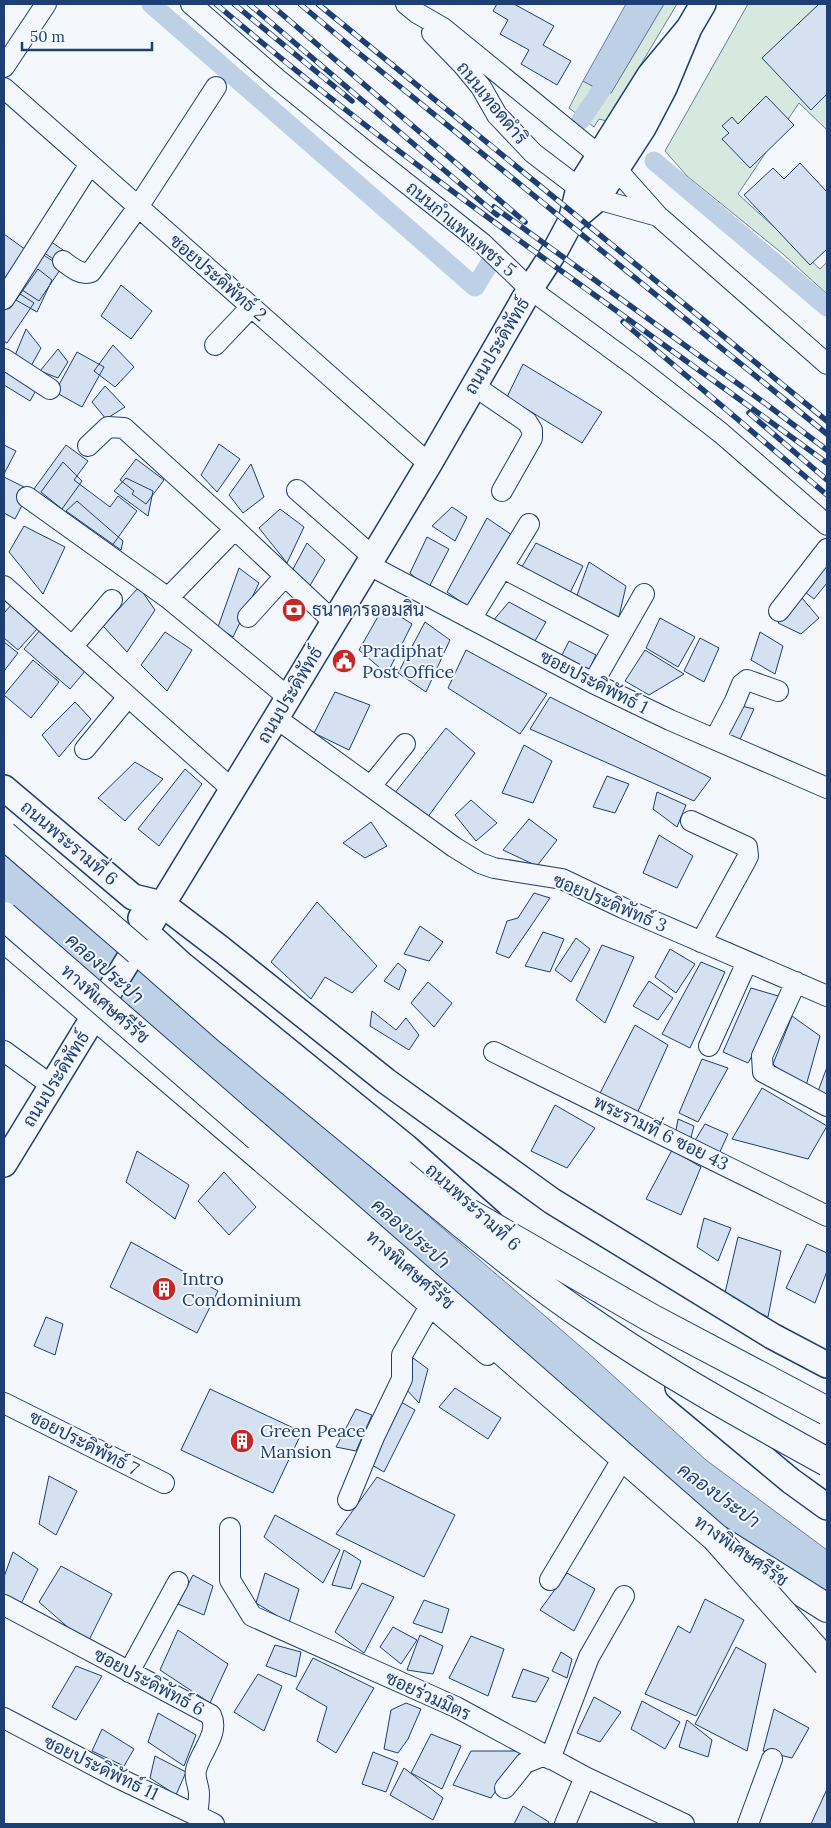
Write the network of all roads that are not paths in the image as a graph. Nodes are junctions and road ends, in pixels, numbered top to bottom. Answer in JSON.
{"nodes":[{"id":1,"x":191,"y":4,"type":"edge"},
{"id":2,"x":703,"y":4,"type":"edge"},
{"id":3,"x":40,"y":6,"type":"edge"},
{"id":4,"x":412,"y":9,"type":"edge"},
{"id":5,"x":4,"y":67,"type":"edge"},
{"id":6,"x":216,"y":86,"type":"dead end"},
{"id":7,"x":6,"y":90,"type":"edge"},
{"id":8,"x":608,"y":163,"type":"junction"},
{"id":9,"x":90,"y":164,"type":"junction"},
{"id":10,"x":588,"y":194,"type":"junction"},
{"id":11,"x":138,"y":207,"type":"junction"},
{"id":12,"x":658,"y":216,"type":"junction"},
{"id":13,"x":63,"y":261,"type":"dead end"},
{"id":14,"x":530,"y":289,"type":"junction"},
{"id":15,"x":4,"y":299,"type":"edge"},
{"id":16,"x":251,"y":307,"type":"junction"},
{"id":17,"x":215,"y":345,"type":"dead end"},
{"id":18,"x":4,"y":359,"type":"edge"},
{"id":19,"x":827,"y":364,"type":"edge"},
{"id":20,"x":473,"y":385,"type":"junction"},
{"id":21,"x":50,"y":389,"type":"dead end"},
{"id":22,"x":88,"y":446,"type":"dead end"},
{"id":23,"x":429,"y":464,"type":"junction"},
{"id":24,"x":297,"y":490,"type":"dead end"},
{"id":25,"x":502,"y":492,"type":"dead end"},
{"id":26,"x":27,"y":497,"type":"dead end"},
{"id":27,"x":529,"y":524,"type":"dead end"},
{"id":28,"x":827,"y":525,"type":"edge"},
{"id":29,"x":236,"y":529,"type":"junction"},
{"id":30,"x":827,"y":548,"type":"edge"},
{"id":31,"x":370,"y":560,"type":"junction"},
{"id":32,"x":503,"y":568,"type":"junction"},
{"id":33,"x":285,"y":576,"type":"junction"},
{"id":34,"x":4,"y":586,"type":"edge"},
{"id":35,"x":644,"y":594,"type":"dead end"},
{"id":36,"x":168,"y":598,"type":"junction"},
{"id":37,"x":112,"y":600,"type":"dead end"},
{"id":38,"x":779,"y":611,"type":"dead end"},
{"id":39,"x":248,"y":617,"type":"dead end"},
{"id":40,"x":471,"y":619,"type":"junction"},
{"id":41,"x":334,"y":622,"type":"junction"},
{"id":42,"x":623,"y":631,"type":"junction"},
{"id":43,"x":72,"y":647,"type":"junction"},
{"id":44,"x":594,"y":683,"type":"junction"},
{"id":45,"x":778,"y":691,"type":"dead end"},
{"id":46,"x":128,"y":697,"type":"junction"},
{"id":47,"x":282,"y":708,"type":"junction"},
{"id":48,"x":715,"y":739,"type":"junction"},
{"id":49,"x":405,"y":744,"type":"dead end"},
{"id":50,"x":85,"y":749,"type":"dead end"},
{"id":51,"x":371,"y":786,"type":"junction"},
{"id":52,"x":4,"y":788,"type":"edge"},
{"id":53,"x":827,"y":788,"type":"edge"},
{"id":54,"x":233,"y":790,"type":"junction"},
{"id":55,"x":691,"y":821,"type":"dead end"},
{"id":56,"x":4,"y":835,"type":"edge"},
{"id":57,"x":134,"y":897,"type":"junction"},
{"id":58,"x":162,"y":904,"type":"junction"},
{"id":59,"x":4,"y":916,"type":"edge"},
{"id":60,"x":146,"y":932,"type":"junction"},
{"id":61,"x":701,"y":942,"type":"junction"},
{"id":62,"x":4,"y":943,"type":"edge"},
{"id":63,"x":747,"y":962,"type":"junction"},
{"id":64,"x":796,"y":982,"type":"junction"},
{"id":65,"x":827,"y":996,"type":"edge"},
{"id":66,"x":92,"y":1019,"type":"junction"},
{"id":67,"x":709,"y":1046,"type":"dead end"},
{"id":68,"x":4,"y":1052,"type":"edge"},
{"id":69,"x":494,"y":1052,"type":"dead end"},
{"id":70,"x":51,"y":1085,"type":"junction"},
{"id":71,"x":827,"y":1106,"type":"edge"},
{"id":72,"x":4,"y":1164,"type":"edge"},
{"id":73,"x":400,"y":1173,"type":"junction"},
{"id":74,"x":827,"y":1216,"type":"edge"},
{"id":75,"x":430,"y":1306,"type":"junction"},
{"id":76,"x":827,"y":1365,"type":"edge"},
{"id":77,"x":4,"y":1403,"type":"edge"},
{"id":78,"x":827,"y":1411,"type":"edge"},
{"id":79,"x":827,"y":1462,"type":"edge"},
{"id":80,"x":617,"y":1468,"type":"junction"},
{"id":81,"x":164,"y":1483,"type":"dead end"},
{"id":82,"x":348,"y":1500,"type":"dead end"},
{"id":83,"x":827,"y":1508,"type":"edge"},
{"id":84,"x":230,"y":1528,"type":"dead end"},
{"id":85,"x":716,"y":1538,"type":"junction"},
{"id":86,"x":550,"y":1580,"type":"dead end"},
{"id":87,"x":178,"y":1582,"type":"dead end"},
{"id":88,"x":624,"y":1596,"type":"dead end"},
{"id":89,"x":4,"y":1605,"type":"edge"},
{"id":90,"x":827,"y":1608,"type":"edge"},
{"id":91,"x":827,"y":1655,"type":"edge"},
{"id":92,"x":827,"y":1663,"type":"edge"},
{"id":93,"x":129,"y":1672,"type":"junction"},
{"id":94,"x":4,"y":1718,"type":"edge"},
{"id":95,"x":548,"y":1757,"type":"junction"},
{"id":96,"x":772,"y":1759,"type":"dead end"},
{"id":97,"x":585,"y":1777,"type":"junction"},
{"id":98,"x":505,"y":1788,"type":"dead end"},
{"id":99,"x":207,"y":1821,"type":"edge"},
{"id":100,"x":566,"y":1824,"type":"edge"},
{"id":101,"x":684,"y":1824,"type":"edge"},
{"id":102,"x":748,"y":1824,"type":"edge"}],
"edges":[{"from":1,"to":14,"type":"street","name":"ถนนกำแพงเพชร 5"},
{"from":2,"to":8,"type":"main road","name":"ถนนประดิพัทธ์"},
{"from":3,"to":5,"type":"street"},
{"from":4,"to":8,"type":"street","name":"ถนนเทอดดำริ"},
{"from":4,"to":10,"type":"street","name":"ถนนเทอดดำริ"},
{"from":6,"to":11,"type":"street"},
{"from":7,"to":9,"type":"street","name":"ซอยประดิพัทธ์ 2"},
{"from":8,"to":10,"type":"main road","name":"ถนนประดิพัทธ์"},
{"from":8,"to":12,"type":"street","name":"ถนนเทอดดำริ"},
{"from":9,"to":11,"type":"street","name":"ซอยประดิพัทธ์ 2"},
{"from":9,"to":15,"type":"street"},
{"from":10,"to":12,"type":"street","name":"ถนนเทอดดำริ"},
{"from":10,"to":14,"type":"main road","name":"ถนนประดิพัทธ์"},
{"from":11,"to":13,"type":"street"},
{"from":11,"to":16,"type":"street","name":"ซอยประดิพัทธ์ 2"},
{"from":12,"to":19,"type":"street","name":"ถนนเทอดดำริ"},
{"from":14,"to":20,"type":"main road","name":"ถนนประดิพัทธ์"},
{"from":14,"to":28,"type":"street","name":"ถนนกำแพงเพชร 5"},
{"from":16,"to":17,"type":"street"},
{"from":16,"to":23,"type":"street","name":"ซอยประดิพัทธ์ 2"},
{"from":18,"to":21,"type":"street"},
{"from":20,"to":23,"type":"main road","name":"ถนนประดิพัทธ์"},
{"from":20,"to":25,"type":"street"},
{"from":22,"to":29,"type":"street"},
{"from":23,"to":31,"type":"main road","name":"ถนนประดิพัทธ์"},
{"from":24,"to":31,"type":"street","name":"ซอยประดิพัทธ์ 1"},
{"from":26,"to":36,"type":"street","name":"ซอยประดิพัทธ์ 3"},
{"from":27,"to":32,"type":"street"},
{"from":29,"to":33,"type":"street"},
{"from":29,"to":36,"type":"street"},
{"from":30,"to":38,"type":"street"},
{"from":31,"to":40,"type":"street","name":"ซอยประดิพัทธ์ 1"},
{"from":31,"to":41,"type":"main road","name":"ถนนประดิพัทธ์"},
{"from":32,"to":40,"type":"street"},
{"from":32,"to":42,"type":"street"},
{"from":33,"to":39,"type":"street"},
{"from":33,"to":41,"type":"street"},
{"from":34,"to":43,"type":"street"},
{"from":35,"to":42,"type":"street"},
{"from":36,"to":47,"type":"street","name":"ซอยประดิพัทธ์ 3"},
{"from":37,"to":43,"type":"street"},
{"from":40,"to":44,"type":"street","name":"ซอยประดิพัทธ์ 1"},
{"from":41,"to":47,"type":"main road","name":"ถนนประดิพัทธ์"},
{"from":42,"to":44,"type":"street"},
{"from":43,"to":46,"type":"street"},
{"from":44,"to":48,"type":"street","name":"ซอยประดิพัทธ์ 1"},
{"from":45,"to":48,"type":"street"},
{"from":46,"to":50,"type":"street"},
{"from":46,"to":54,"type":"street"},
{"from":47,"to":51,"type":"street","name":"ซอยประดิพัทธ์ 3"},
{"from":47,"to":54,"type":"main road","name":"ถนนประดิพัทธ์"},
{"from":48,"to":53,"type":"street","name":"ซอยประดิพัทธ์ 1"},
{"from":49,"to":51,"type":"street"},
{"from":51,"to":61,"type":"street","name":"ซอยประดิพัทธ์ 3"},
{"from":52,"to":57,"type":"main road","name":"ถนนพระรามที่ 6"},
{"from":54,"to":58,"type":"main road","name":"ถนนประดิพัทธ์"},
{"from":55,"to":61,"type":"street"},
{"from":56,"to":73,"type":"highway","bridge":true},
{"from":57,"to":58,"type":"main road","name":"ถนนพระรามที่ 6"},
{"from":57,"to":60,"type":"main road","name":"ถนนพระรามที่ 6"},
{"from":58,"to":60,"type":"main road","name":"ถนนประดิพัทธ์"},
{"from":58,"to":76,"type":"main road","name":"ถนนพระรามที่ 6"},
{"from":59,"to":85,"type":"highway","name":"ทางพิเศษศรีรัช","bridge":true},
{"from":60,"to":66,"type":"main road","name":"ถนนประดิพัทธ์"},
{"from":60,"to":83,"type":"main road","name":"ถนนพระรามที่ 6"},
{"from":61,"to":63,"type":"street","name":"ซอยประดิพัทธ์ 3"},
{"from":62,"to":66,"type":"street"},
{"from":63,"to":64,"type":"street","name":"ซอยประดิพัทธ์ 3"},
{"from":63,"to":67,"type":"street"},
{"from":64,"to":65,"type":"street","name":"ซอยประดิพัทธ์ 3"},
{"from":64,"to":71,"type":"street"},
{"from":66,"to":70,"type":"main road","name":"ถนนประดิพัทธ์"},
{"from":66,"to":75,"type":"street"},
{"from":68,"to":70,"type":"street"},
{"from":69,"to":74,"type":"street","name":"พระรามที่ 6 ซอย 43"},
{"from":70,"to":72,"type":"main road","name":"ถนนประดิพัทธ์"},
{"from":73,"to":78,"type":"highway","bridge":true},
{"from":73,"to":79,"type":"highway","bridge":true},
{"from":75,"to":80,"type":"street"},
{"from":75,"to":82,"type":"street"},
{"from":77,"to":81,"type":"street","name":"ซอยประดิพัทธ์ 7"},
{"from":80,"to":86,"type":"street"},
{"from":80,"to":91,"type":"street"},
{"from":84,"to":95,"type":"street","name":"ซอยร่วมมิตร"},
{"from":85,"to":90,"type":"highway","name":"ทางพิเศษศรีรัช","bridge":true},
{"from":85,"to":92,"type":"highway","bridge":true},
{"from":87,"to":93,"type":"street"},
{"from":88,"to":95,"type":"street"},
{"from":89,"to":93,"type":"street","name":"ซอยประดิพัทธ์ 6"},
{"from":93,"to":99,"type":"street","name":"ซอยประดิพัทธ์ 6"},
{"from":94,"to":99,"type":"street","name":"ซอยประดิพัทธ์ 11"},
{"from":95,"to":97,"type":"street","name":"ซอยร่วมมิตร"},
{"from":95,"to":98,"type":"street"},
{"from":96,"to":102,"type":"street"},
{"from":97,"to":100,"type":"street"},
{"from":97,"to":101,"type":"street","name":"ซอยร่วมมิตร"}]}
